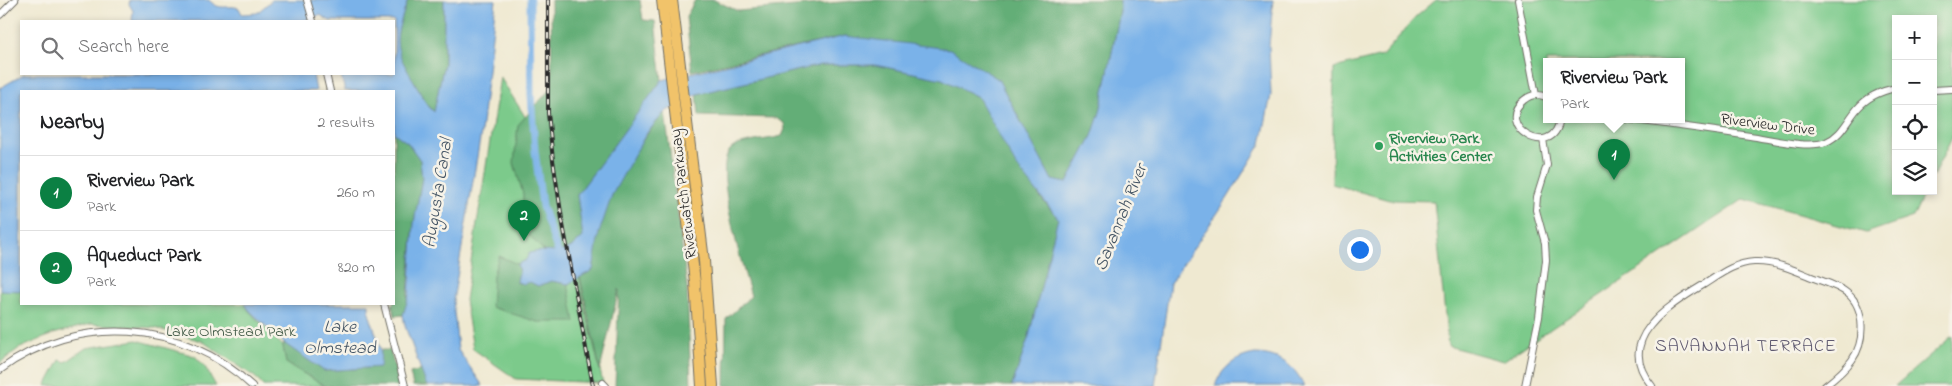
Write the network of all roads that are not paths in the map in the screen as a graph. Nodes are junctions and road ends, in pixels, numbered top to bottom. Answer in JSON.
{"nodes":[{"id":1,"x":14,"y":0,"type":"edge"},
{"id":2,"x":307,"y":0,"type":"edge"},
{"id":3,"x":662,"y":0,"type":"edge"},
{"id":4,"x":672,"y":0,"type":"edge"},
{"id":5,"x":1518,"y":0,"type":"edge"},
{"id":6,"x":0,"y":15,"type":"edge"},
{"id":7,"x":312,"y":20,"type":"edge"},
{"id":8,"x":326,"y":75,"type":"edge"},
{"id":9,"x":1892,"y":89,"type":"edge"},
{"id":10,"x":1952,"y":89,"type":"edge"},
{"id":11,"x":330,"y":90,"type":"edge"},
{"id":12,"x":1937,"y":90,"type":"edge"},
{"id":13,"x":1536,"y":95,"type":"junction"},
{"id":14,"x":1543,"y":96,"type":"edge"},
{"id":15,"x":1559,"y":123,"type":"edge"},
{"id":16,"x":1655,"y":123,"type":"edge"},
{"id":17,"x":1543,"y":139,"type":"junction"},
{"id":18,"x":384,"y":305,"type":"edge"},
{"id":19,"x":0,"y":370,"type":"edge"},
{"id":20,"x":252,"y":386,"type":"edge"},
{"id":21,"x":405,"y":386,"type":"edge"},
{"id":22,"x":702,"y":386,"type":"edge"},
{"id":23,"x":713,"y":386,"type":"edge"},
{"id":24,"x":1524,"y":386,"type":"edge"},
{"id":25,"x":1652,"y":386,"type":"edge"},
{"id":26,"x":1825,"y":386,"type":"edge"}],
"edges":[{"from":1,"to":6,"type":"street"},
{"from":2,"to":7,"type":"street"},
{"from":3,"to":22,"type":"main road","name":"Riverwatch Parkway"},
{"from":4,"to":23,"type":"main road","name":"Riverwatch Parkway"},
{"from":5,"to":13,"type":"street"},
{"from":8,"to":11,"type":"street"},
{"from":9,"to":16,"type":"street","name":"Riverview Drive"},
{"from":10,"to":12,"type":"street"},
{"from":13,"to":14,"type":"street"},
{"from":13,"to":17,"type":"street"},
{"from":15,"to":17,"type":"street"},
{"from":17,"to":24,"type":"street"},
{"from":18,"to":21,"type":"street"},
{"from":19,"to":20,"type":"street"},
{"from":25,"to":26,"type":"street"}]}
